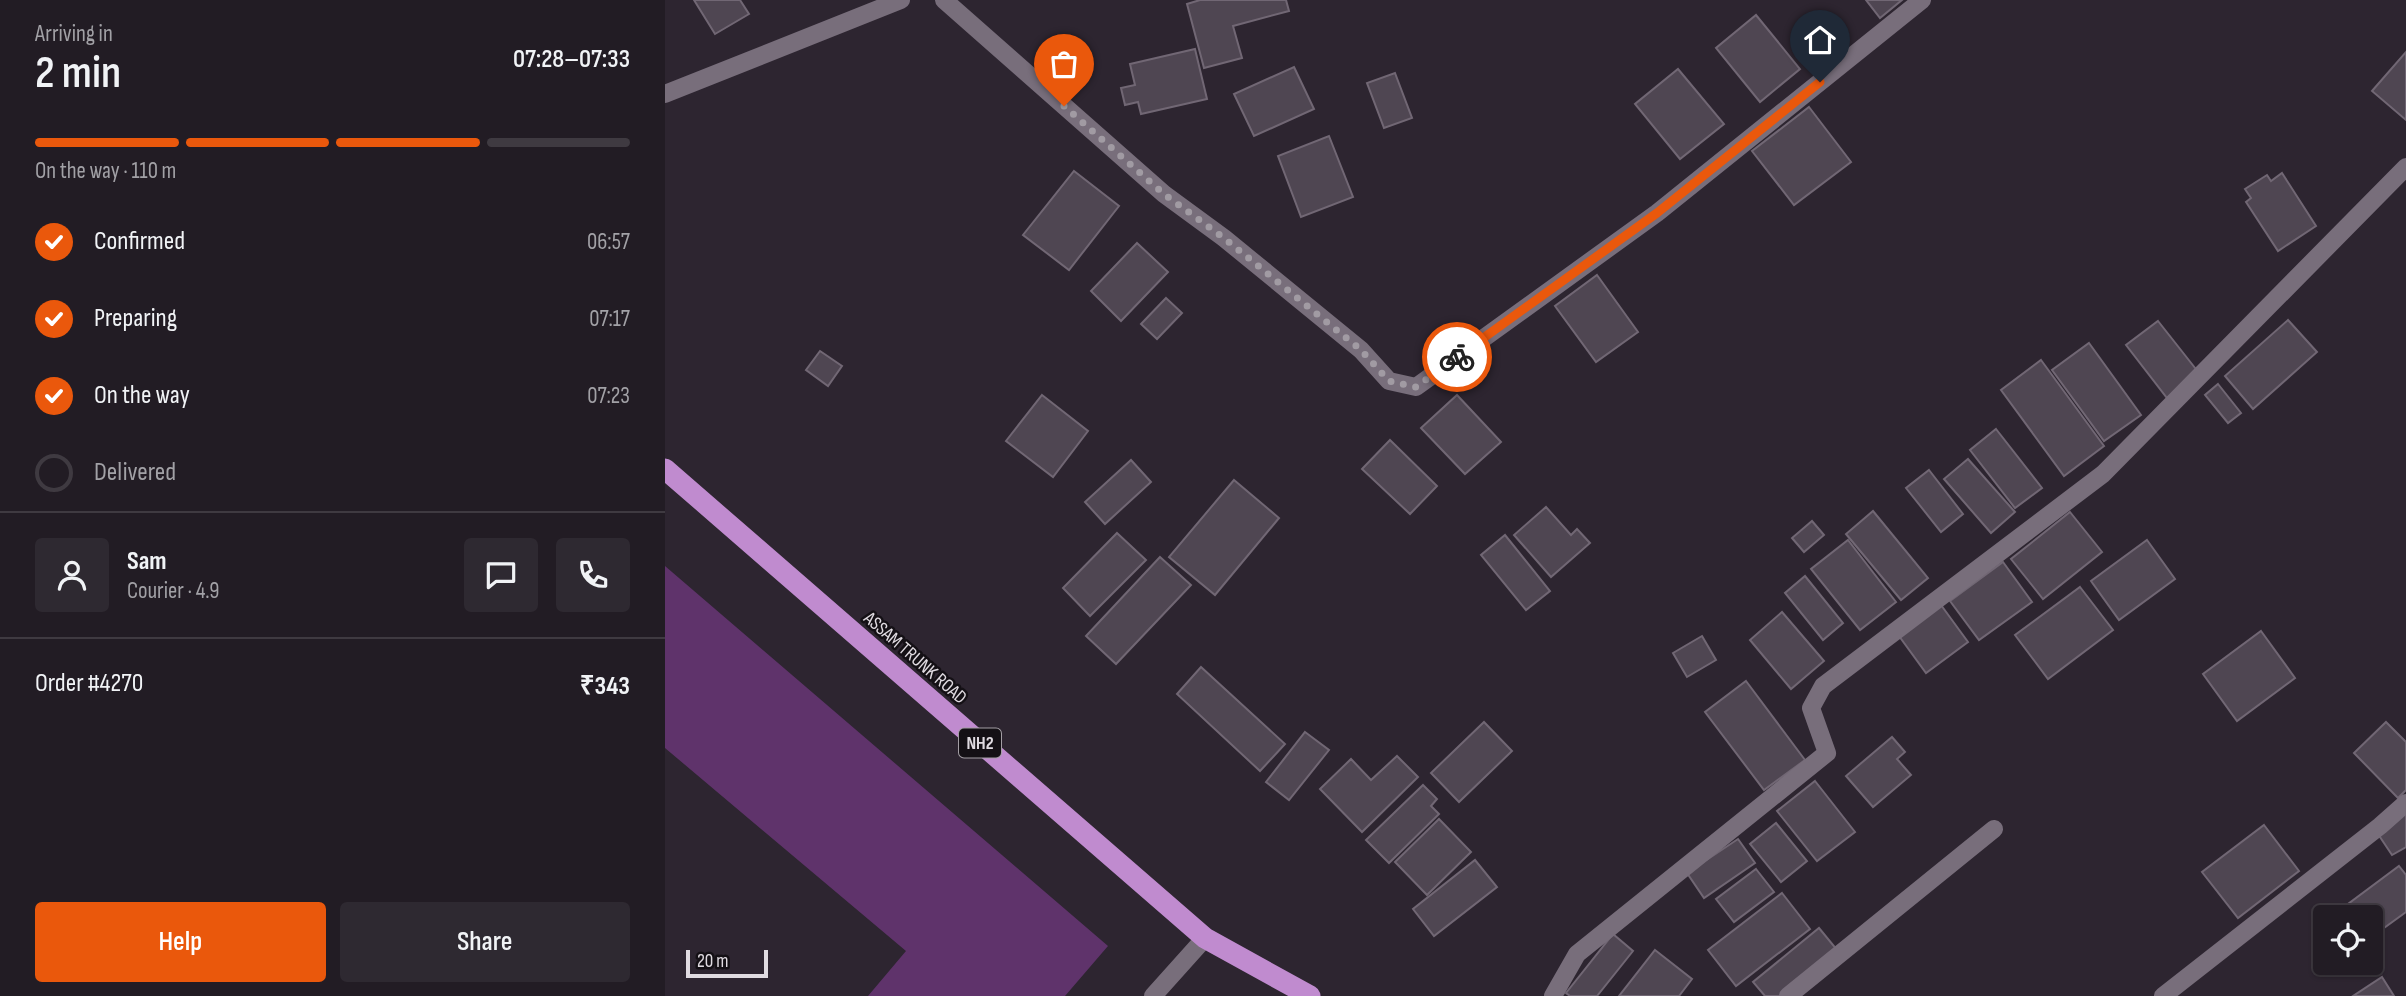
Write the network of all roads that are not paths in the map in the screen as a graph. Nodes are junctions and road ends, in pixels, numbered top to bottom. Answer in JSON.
{"nodes":[{"id":1,"x":901,"y":0,"type":"edge"},
{"id":2,"x":944,"y":0,"type":"edge"},
{"id":3,"x":1922,"y":0,"type":"edge"},
{"id":4,"x":665,"y":94,"type":"edge"},
{"id":5,"x":2406,"y":167,"type":"edge"},
{"id":6,"x":665,"y":469,"type":"edge"},
{"id":7,"x":2406,"y":803,"type":"edge"},
{"id":8,"x":1994,"y":829,"type":"dead end"},
{"id":9,"x":1205,"y":938,"type":"junction"},
{"id":10,"x":1153,"y":996,"type":"edge"},
{"id":11,"x":1310,"y":996,"type":"edge"},
{"id":12,"x":1553,"y":996,"type":"edge"},
{"id":13,"x":1788,"y":996,"type":"edge"},
{"id":14,"x":2163,"y":996,"type":"edge"}],
"edges":[{"from":1,"to":4,"type":"street"},
{"from":2,"to":3,"type":"street"},
{"from":5,"to":12,"type":"street"},
{"from":6,"to":9,"type":"highway","name":"ASSAM TRUNK ROAD","number":"NH2"},
{"from":7,"to":14,"type":"street"},
{"from":8,"to":13,"type":"street"},
{"from":9,"to":10,"type":"street"},
{"from":9,"to":11,"type":"highway","name":"ASSAM TRUNK ROAD","number":"NH2"}]}
